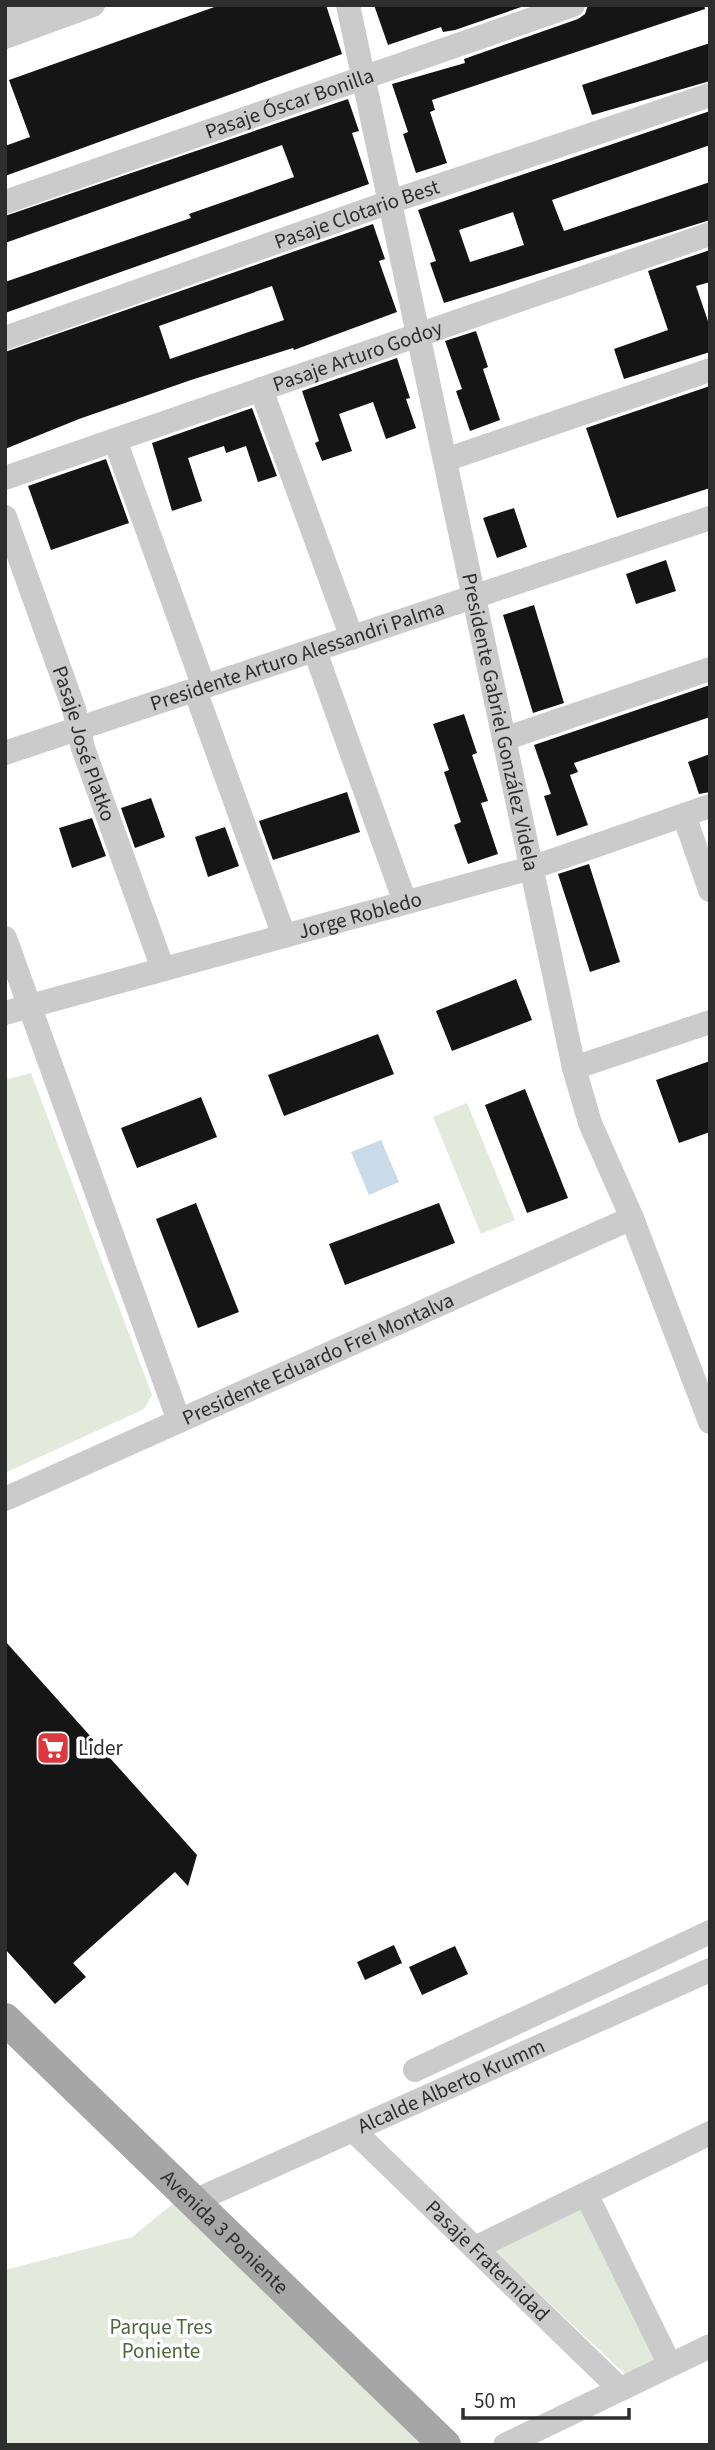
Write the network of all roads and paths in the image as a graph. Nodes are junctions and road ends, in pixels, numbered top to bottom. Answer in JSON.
{"nodes":[{"id":1,"x":40,"y":5,"type":"edge"},
{"id":2,"x":93,"y":5,"type":"edge"},
{"id":3,"x":348,"y":5,"type":"edge"},
{"id":4,"x":573,"y":5,"type":"edge"},
{"id":5,"x":5,"y":17,"type":"edge"},
{"id":6,"x":5,"y":37,"type":"edge"},
{"id":7,"x":363,"y":76,"type":"junction"},
{"id":8,"x":710,"y":95,"type":"edge"},
{"id":9,"x":5,"y":202,"type":"edge"},
{"id":10,"x":390,"y":202,"type":"junction"},
{"id":11,"x":710,"y":234,"type":"edge"},
{"id":12,"x":418,"y":334,"type":"junction"},
{"id":13,"x":5,"y":338,"type":"edge"},
{"id":14,"x":710,"y":370,"type":"edge"},
{"id":15,"x":261,"y":389,"type":"junction"},
{"id":16,"x":115,"y":440,"type":"junction"},
{"id":17,"x":445,"y":460,"type":"junction"},
{"id":18,"x":5,"y":478,"type":"edge"},
{"id":19,"x":5,"y":517,"type":"edge"},
{"id":20,"x":710,"y":518,"type":"edge"},
{"id":21,"x":474,"y":598,"type":"junction"},
{"id":22,"x":352,"y":638,"type":"junction"},
{"id":23,"x":315,"y":651,"type":"junction"},
{"id":24,"x":710,"y":669,"type":"edge"},
{"id":25,"x":199,"y":689,"type":"junction"},
{"id":26,"x":78,"y":729,"type":"junction"},
{"id":27,"x":504,"y":739,"type":"junction"},
{"id":28,"x":5,"y":752,"type":"edge"},
{"id":29,"x":710,"y":806,"type":"edge"},
{"id":30,"x":684,"y":815,"type":"junction"},
{"id":31,"x":531,"y":868,"type":"junction"},
{"id":32,"x":710,"y":890,"type":"edge"},
{"id":33,"x":405,"y":902,"type":"junction"},
{"id":34,"x":284,"y":936,"type":"junction"},
{"id":35,"x":5,"y":938,"type":"edge"},
{"id":36,"x":163,"y":969,"type":"junction"},
{"id":37,"x":30,"y":1007,"type":"junction"},
{"id":38,"x":5,"y":1013,"type":"edge"},
{"id":39,"x":710,"y":1022,"type":"edge"},
{"id":40,"x":574,"y":1068,"type":"junction"},
{"id":41,"x":632,"y":1218,"type":"junction"},
{"id":42,"x":179,"y":1421,"type":"junction"},
{"id":43,"x":710,"y":1422,"type":"edge"},
{"id":44,"x":5,"y":1499,"type":"edge"},
{"id":45,"x":710,"y":1932,"type":"edge"},
{"id":46,"x":710,"y":1970,"type":"edge"},
{"id":47,"x":5,"y":2019,"type":"edge"},
{"id":48,"x":415,"y":2070,"type":"dead end"},
{"id":49,"x":354,"y":2131,"type":"junction"},
{"id":50,"x":707,"y":2140,"type":"edge"},
{"id":51,"x":586,"y":2194,"type":"junction"},
{"id":52,"x":192,"y":2202,"type":"junction"},
{"id":53,"x":475,"y":2248,"type":"junction"},
{"id":54,"x":710,"y":2346,"type":"edge"},
{"id":55,"x":670,"y":2365,"type":"junction"},
{"id":56,"x":620,"y":2389,"type":"junction"},
{"id":57,"x":445,"y":2445,"type":"edge"},
{"id":58,"x":505,"y":2445,"type":"edge"}],
"edges":[{"from":1,"to":5,"type":"street"},
{"from":2,"to":6,"type":"street"},
{"from":3,"to":7,"type":"street","name":"Presidente Gabriel González Videla"},
{"from":4,"to":7,"type":"street","name":"Pasaje Óscar Bonilla"},
{"from":7,"to":9,"type":"street","name":"Pasaje Óscar Bonilla"},
{"from":7,"to":10,"type":"street","name":"Presidente Gabriel González Videla"},
{"from":8,"to":10,"type":"street","name":"Pasaje Clotario Best"},
{"from":10,"to":12,"type":"street","name":"Presidente Gabriel González Videla"},
{"from":10,"to":13,"type":"street","name":"Pasaje Clotario Best"},
{"from":11,"to":12,"type":"street","name":"Pasaje Arturo Godoy"},
{"from":12,"to":15,"type":"street","name":"Pasaje Arturo Godoy"},
{"from":12,"to":17,"type":"street","name":"Presidente Gabriel González Videla"},
{"from":14,"to":17,"type":"street"},
{"from":15,"to":16,"type":"street","name":"Pasaje Arturo Godoy"},
{"from":15,"to":22,"type":"street"},
{"from":16,"to":18,"type":"street","name":"Pasaje Arturo Godoy"},
{"from":16,"to":25,"type":"street"},
{"from":17,"to":21,"type":"street","name":"Presidente Gabriel González Videla"},
{"from":19,"to":26,"type":"street","name":"Pasaje José Platko"},
{"from":20,"to":21,"type":"street","name":"Presidente Arturo Alessandri Palma"},
{"from":21,"to":22,"type":"street","name":"Presidente Arturo Alessandri Palma"},
{"from":21,"to":27,"type":"street","name":"Presidente Gabriel González Videla"},
{"from":22,"to":23,"type":"street","name":"Presidente Arturo Alessandri Palma"},
{"from":23,"to":25,"type":"street","name":"Presidente Arturo Alessandri Palma"},
{"from":23,"to":33,"type":"street"},
{"from":24,"to":27,"type":"street"},
{"from":25,"to":26,"type":"street","name":"Presidente Arturo Alessandri Palma"},
{"from":25,"to":34,"type":"street"},
{"from":26,"to":28,"type":"street","name":"Presidente Arturo Alessandri Palma"},
{"from":26,"to":36,"type":"street","name":"Pasaje José Platko"},
{"from":27,"to":31,"type":"street","name":"Presidente Gabriel González Videla"},
{"from":29,"to":30,"type":"street","name":"Jorge Robledo"},
{"from":30,"to":31,"type":"street","name":"Jorge Robledo"},
{"from":30,"to":32,"type":"street"},
{"from":31,"to":33,"type":"street","name":"Jorge Robledo"},
{"from":31,"to":40,"type":"street","name":"Presidente Gabriel González Videla"},
{"from":33,"to":34,"type":"street","name":"Jorge Robledo"},
{"from":34,"to":36,"type":"street","name":"Jorge Robledo"},
{"from":35,"to":37,"type":"street"},
{"from":36,"to":37,"type":"street","name":"Jorge Robledo"},
{"from":37,"to":38,"type":"street","name":"Jorge Robledo"},
{"from":37,"to":42,"type":"street"},
{"from":39,"to":40,"type":"street"},
{"from":40,"to":41,"type":"street","name":"Presidente Gabriel González Videla"},
{"from":41,"to":42,"type":"street","name":"Presidente Eduardo Frei Montalva"},
{"from":41,"to":43,"type":"street","name":"Presidente Gabriel González Videla"},
{"from":42,"to":44,"type":"street","name":"Presidente Eduardo Frei Montalva"},
{"from":45,"to":48,"type":"street"},
{"from":46,"to":49,"type":"street","name":"Alcalde Alberto Krumm"},
{"from":47,"to":52,"type":"main road","name":"Avenida 3 Poniente"},
{"from":49,"to":52,"type":"street","name":"Alcalde Alberto Krumm"},
{"from":49,"to":53,"type":"street","name":"Pasaje Fraternidad"},
{"from":50,"to":51,"type":"street"},
{"from":51,"to":53,"type":"street"},
{"from":51,"to":55,"type":"street"},
{"from":52,"to":57,"type":"main road","name":"Avenida 3 Poniente"},
{"from":53,"to":56,"type":"street","name":"Pasaje Fraternidad"},
{"from":54,"to":55,"type":"street"},
{"from":55,"to":56,"type":"street"},
{"from":56,"to":58,"type":"street"}]}
